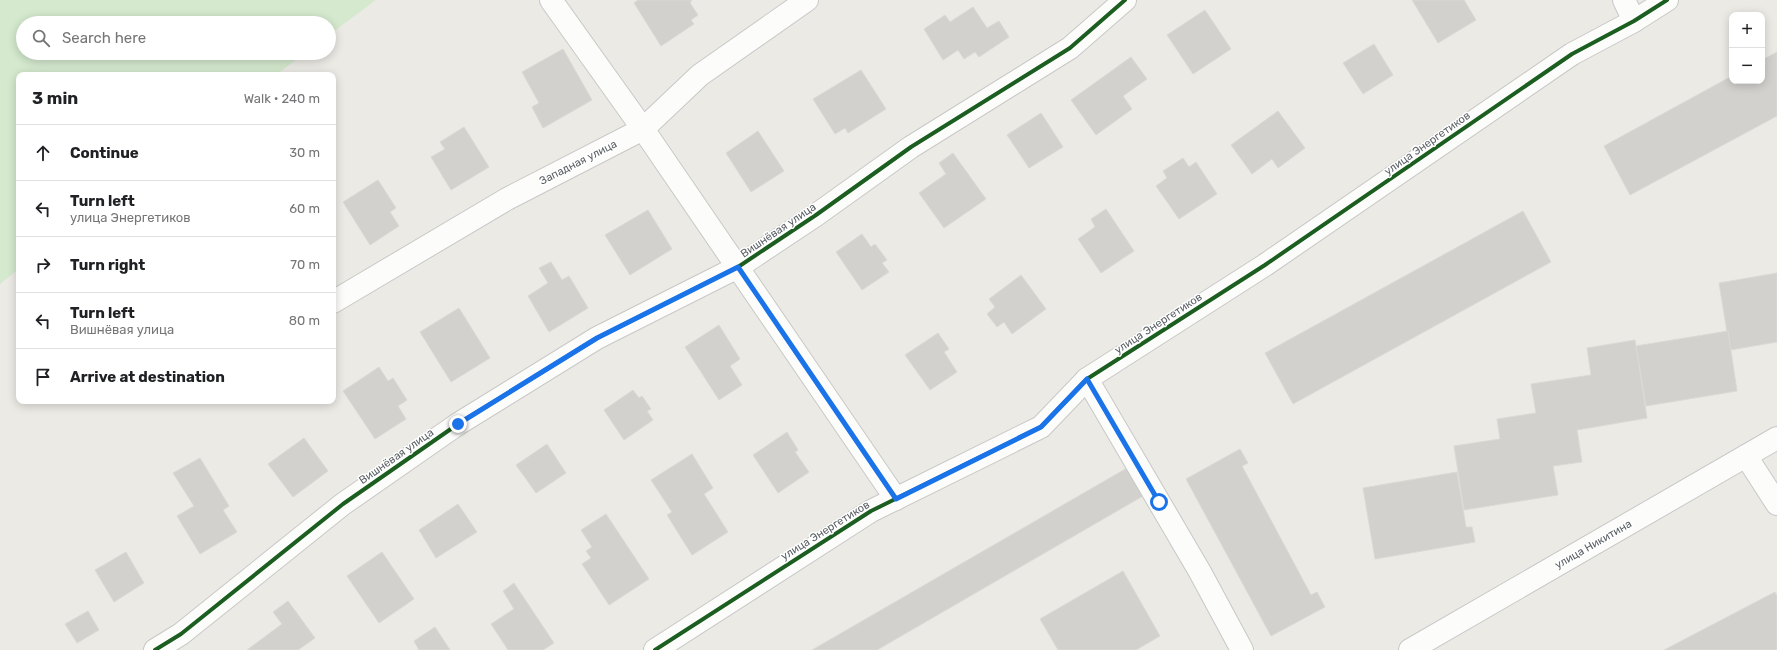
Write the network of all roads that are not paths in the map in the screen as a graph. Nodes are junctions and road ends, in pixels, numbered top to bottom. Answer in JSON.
{"nodes":[{"id":1,"x":551,"y":0,"type":"edge"},
{"id":2,"x":807,"y":0,"type":"edge"},
{"id":3,"x":1125,"y":0,"type":"edge"},
{"id":4,"x":1624,"y":0,"type":"edge"},
{"id":5,"x":1668,"y":0,"type":"edge"},
{"id":6,"x":1634,"y":21,"type":"junction"},
{"id":7,"x":643,"y":129,"type":"junction"},
{"id":8,"x":738,"y":267,"type":"junction"},
{"id":9,"x":336,"y":300,"type":"edge"},
{"id":10,"x":1087,"y":379,"type":"junction"},
{"id":11,"x":1777,"y":438,"type":"edge"},
{"id":12,"x":1746,"y":456,"type":"junction"},
{"id":13,"x":896,"y":499,"type":"junction"},
{"id":14,"x":1777,"y":504,"type":"edge"},
{"id":15,"x":182,"y":642,"type":"edge"},
{"id":16,"x":155,"y":650,"type":"edge"},
{"id":17,"x":655,"y":650,"type":"edge"},
{"id":18,"x":1242,"y":650,"type":"edge"},
{"id":19,"x":1410,"y":650,"type":"edge"}],
"edges":[{"from":1,"to":7,"type":"street"},
{"from":2,"to":7,"type":"street","name":"Западная улица"},
{"from":3,"to":8,"type":"street","name":"Вишнёвая улица"},
{"from":4,"to":6,"type":"street"},
{"from":5,"to":6,"type":"street","name":"улица Энергетиков"},
{"from":6,"to":10,"type":"street","name":"улица Энергетиков"},
{"from":7,"to":8,"type":"street"},
{"from":7,"to":9,"type":"street","name":"Западная улица"},
{"from":8,"to":13,"type":"street"},
{"from":8,"to":15,"type":"street","name":"Вишнёвая улица"},
{"from":10,"to":13,"type":"street","name":"улица Энергетиков"},
{"from":10,"to":18,"type":"street"},
{"from":11,"to":12,"type":"street","name":"улица Никитина"},
{"from":12,"to":14,"type":"street"},
{"from":12,"to":19,"type":"street","name":"улица Никитина"},
{"from":13,"to":17,"type":"street","name":"улица Энергетиков"},
{"from":15,"to":16,"type":"street","name":"Вишнёвая улица"}]}
